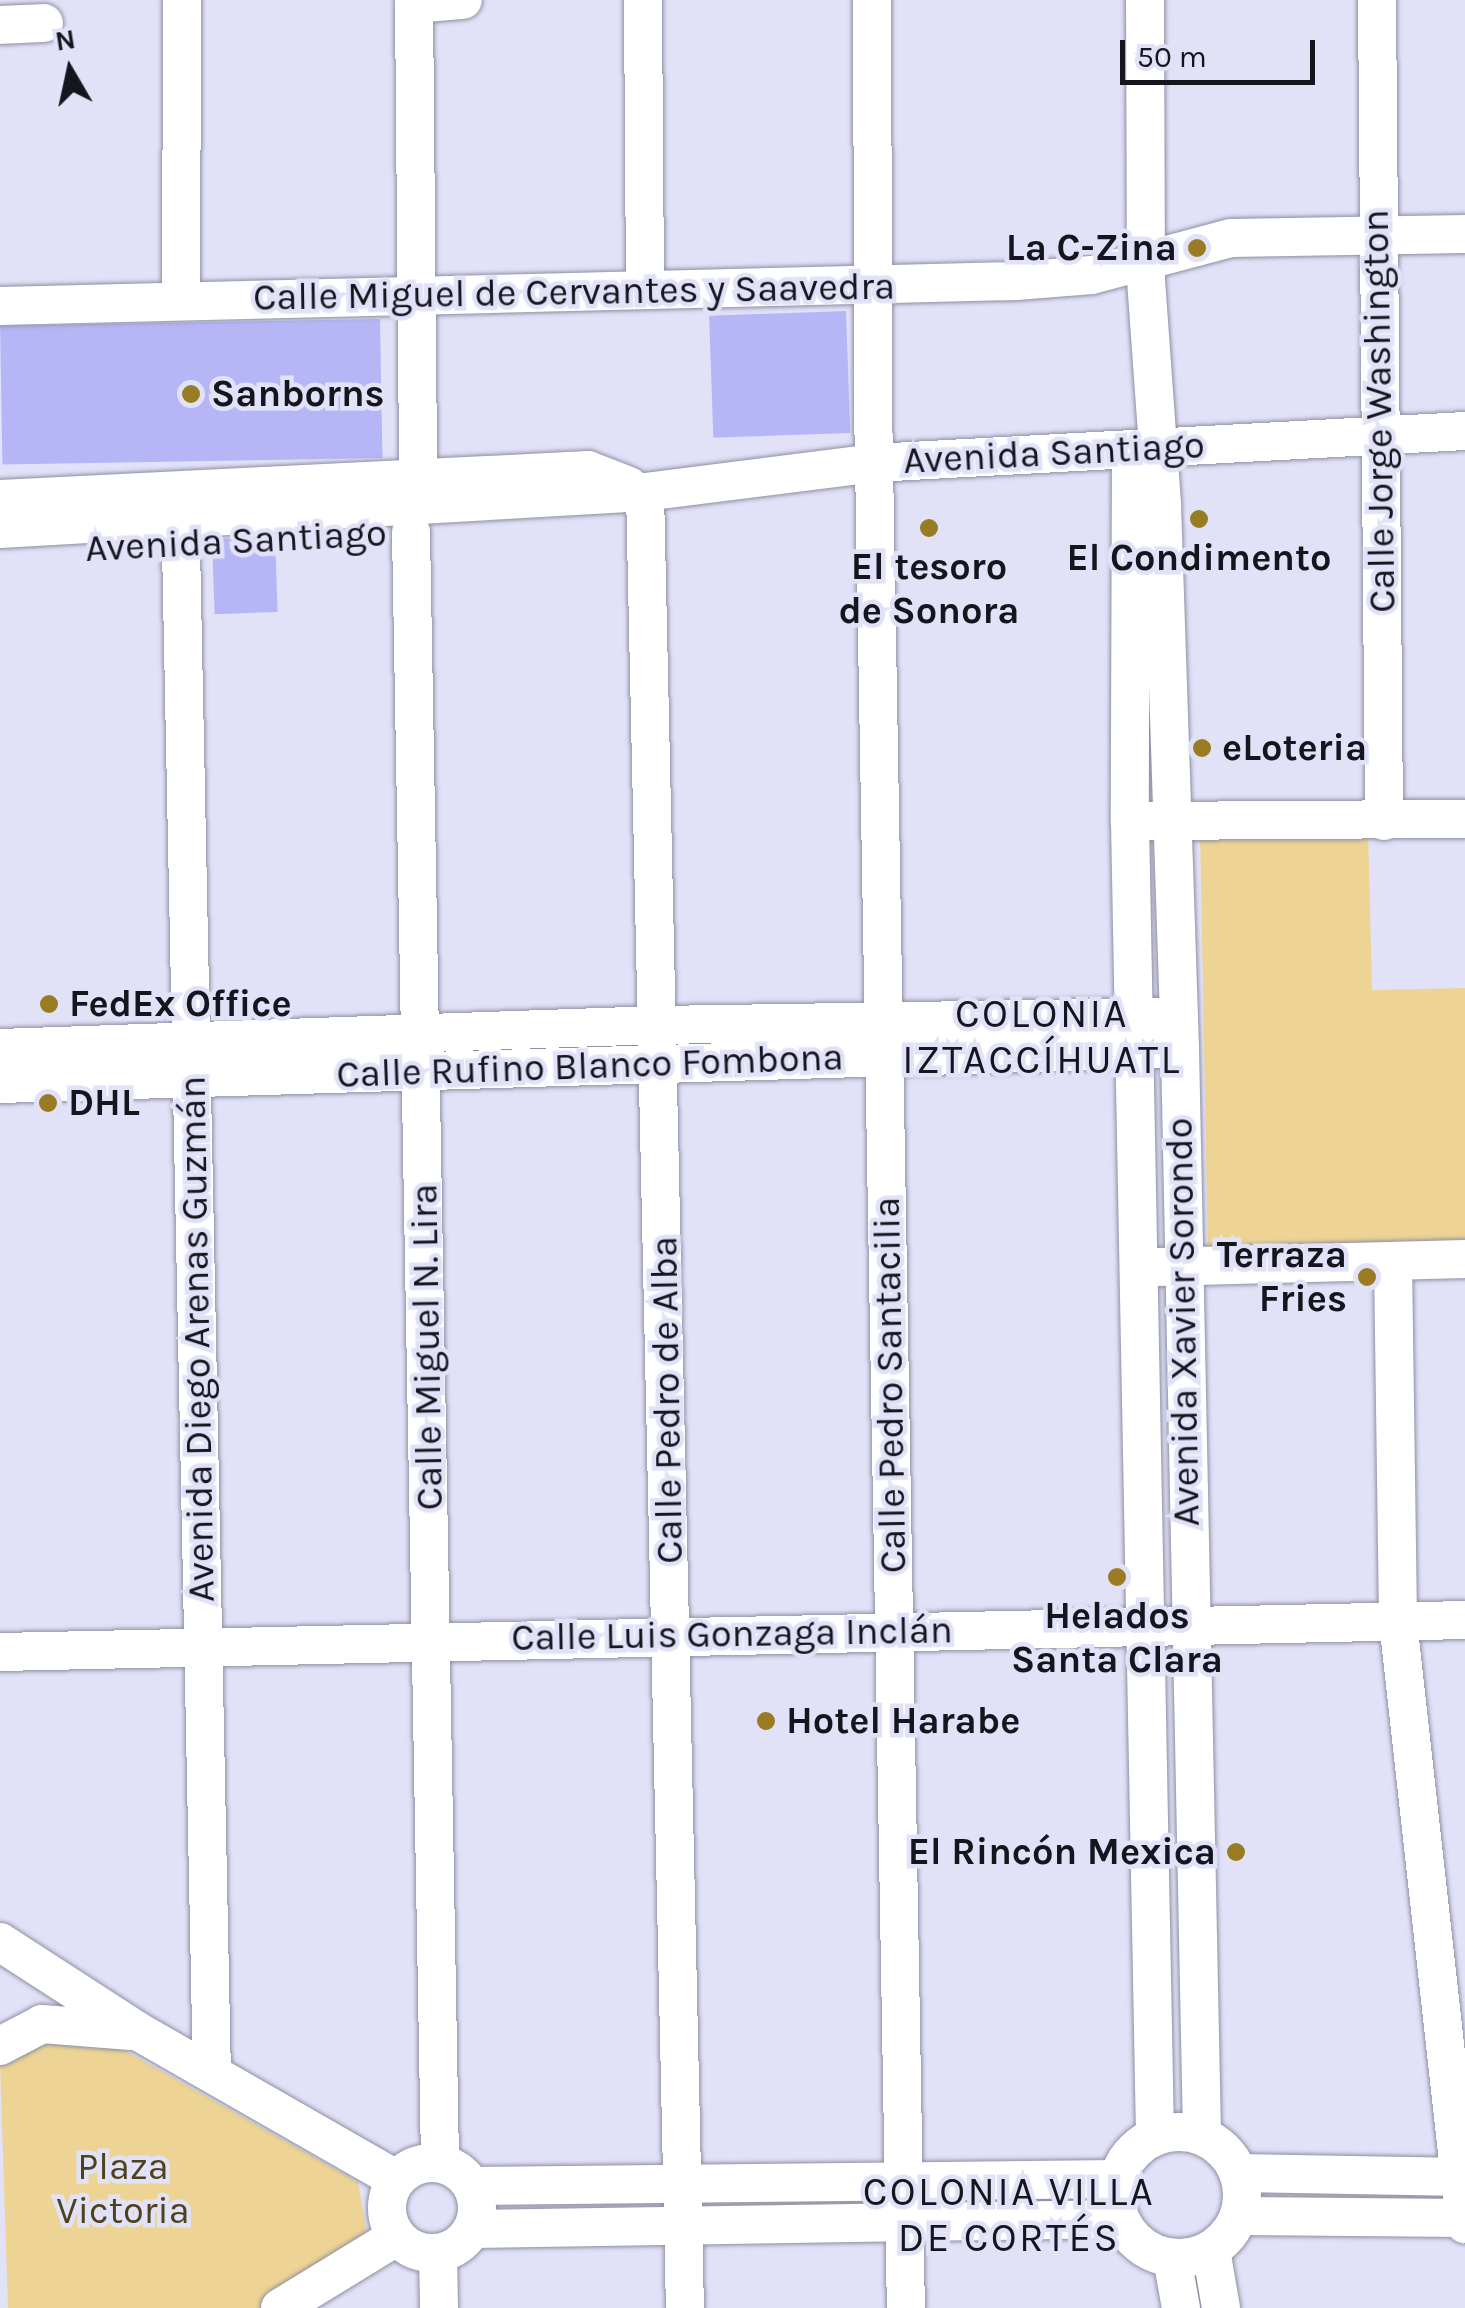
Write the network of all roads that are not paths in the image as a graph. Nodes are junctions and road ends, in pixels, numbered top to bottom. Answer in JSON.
{"nodes":[{"id":1,"x":182,"y":0,"type":"edge"},
{"id":2,"x":463,"y":0,"type":"edge"},
{"id":3,"x":643,"y":0,"type":"edge"},
{"id":4,"x":872,"y":0,"type":"edge"},
{"id":5,"x":1144,"y":0,"type":"edge"},
{"id":6,"x":1377,"y":0,"type":"edge"},
{"id":7,"x":414,"y":2,"type":"edge"},
{"id":8,"x":44,"y":23,"type":"dead end"},
{"id":9,"x":0,"y":25,"type":"edge"},
{"id":10,"x":1377,"y":234,"type":"junction"},
{"id":11,"x":1465,"y":234,"type":"edge"},
{"id":12,"x":1146,"y":260,"type":"junction"},
{"id":13,"x":873,"y":285,"type":"junction"},
{"id":14,"x":645,"y":289,"type":"junction"},
{"id":15,"x":416,"y":293,"type":"junction"},
{"id":16,"x":181,"y":302,"type":"junction"},
{"id":17,"x":0,"y":306,"type":"edge"},
{"id":18,"x":1465,"y":431,"type":"edge"},
{"id":19,"x":1380,"y":435,"type":"junction"},
{"id":20,"x":1145,"y":449,"type":"junction"},
{"id":21,"x":874,"y":463,"type":"junction"},
{"id":22,"x":418,"y":478,"type":"junction"},
{"id":23,"x":645,"y":492,"type":"junction"},
{"id":24,"x":0,"y":500,"type":"edge"},
{"id":25,"x":0,"y":528,"type":"edge"},
{"id":26,"x":411,"y":532,"type":"junction"},
{"id":27,"x":181,"y":546,"type":"junction"},
{"id":28,"x":0,"y":554,"type":"edge"},
{"id":29,"x":1465,"y":819,"type":"edge"},
{"id":30,"x":1170,"y":821,"type":"junction"},
{"id":31,"x":1384,"y":821,"type":"junction"},
{"id":32,"x":1130,"y":822,"type":"junction"},
{"id":33,"x":658,"y":1025,"type":"junction"},
{"id":34,"x":1180,"y":1032,"type":"junction"},
{"id":35,"x":1136,"y":1034,"type":"junction"},
{"id":36,"x":882,"y":1041,"type":"junction"},
{"id":37,"x":0,"y":1048,"type":"edge"},
{"id":38,"x":423,"y":1053,"type":"junction"},
{"id":39,"x":192,"y":1060,"type":"junction"},
{"id":40,"x":660,"y":1064,"type":"junction"},
{"id":41,"x":0,"y":1084,"type":"edge"},
{"id":42,"x":1465,"y":1259,"type":"edge"},
{"id":43,"x":1393,"y":1261,"type":"junction"},
{"id":44,"x":1138,"y":1266,"type":"junction"},
{"id":45,"x":1180,"y":1267,"type":"junction"},
{"id":46,"x":1465,"y":1620,"type":"edge"},
{"id":47,"x":1398,"y":1622,"type":"junction"},
{"id":48,"x":1188,"y":1626,"type":"junction"},
{"id":49,"x":1144,"y":1627,"type":"junction"},
{"id":50,"x":896,"y":1630,"type":"junction"},
{"id":51,"x":672,"y":1633,"type":"junction"},
{"id":52,"x":432,"y":1641,"type":"junction"},
{"id":53,"x":203,"y":1644,"type":"junction"},
{"id":54,"x":0,"y":1652,"type":"edge"},
{"id":55,"x":0,"y":1942,"type":"edge"},
{"id":56,"x":139,"y":2032,"type":"junction"},
{"id":57,"x":0,"y":2046,"type":"edge"},
{"id":58,"x":212,"y":2072,"type":"junction"},
{"id":59,"x":1202,"y":2136,"type":"junction"},
{"id":60,"x":1155,"y":2137,"type":"junction"},
{"id":61,"x":440,"y":2163,"type":"junction"},
{"id":62,"x":1238,"y":2173,"type":"junction"},
{"id":63,"x":1462,"y":2177,"type":"edge"},
{"id":64,"x":396,"y":2179,"type":"junction"},
{"id":65,"x":1118,"y":2179,"type":"junction"},
{"id":66,"x":905,"y":2180,"type":"junction"},
{"id":67,"x":684,"y":2184,"type":"junction"},
{"id":68,"x":472,"y":2186,"type":"junction"},
{"id":69,"x":1239,"y":2216,"type":"junction"},
{"id":70,"x":1120,"y":2219,"type":"junction"},
{"id":71,"x":1465,"y":2220,"type":"edge"},
{"id":72,"x":906,"y":2224,"type":"junction"},
{"id":73,"x":684,"y":2226,"type":"junction"},
{"id":74,"x":473,"y":2229,"type":"junction"},
{"id":75,"x":396,"y":2237,"type":"junction"},
{"id":76,"x":1211,"y":2250,"type":"junction"},
{"id":77,"x":438,"y":2254,"type":"junction"},
{"id":78,"x":1172,"y":2258,"type":"junction"},
{"id":79,"x":280,"y":2308,"type":"edge"},
{"id":80,"x":439,"y":2308,"type":"edge"},
{"id":81,"x":685,"y":2308,"type":"edge"},
{"id":82,"x":906,"y":2308,"type":"edge"},
{"id":83,"x":1181,"y":2308,"type":"edge"},
{"id":84,"x":1222,"y":2308,"type":"edge"}],
"edges":[{"from":1,"to":16,"type":"street"},
{"from":2,"to":7,"type":"street"},
{"from":3,"to":14,"type":"street"},
{"from":4,"to":13,"type":"street","name":"Calle Pedro Santacilia"},
{"from":5,"to":12,"type":"street"},
{"from":6,"to":10,"type":"street","name":"Calle Jorge Washington"},
{"from":7,"to":15,"type":"street"},
{"from":8,"to":9,"type":"street"},
{"from":10,"to":11,"type":"street","name":"Calle Miguel de Cervantes y Saavedra"},
{"from":10,"to":12,"type":"street","name":"Calle Miguel de Cervantes y Saavedra"},
{"from":10,"to":19,"type":"street","name":"Calle Jorge Washington"},
{"from":12,"to":13,"type":"street","name":"Calle Miguel de Cervantes y Saavedra"},
{"from":12,"to":20,"type":"street"},
{"from":13,"to":14,"type":"street","name":"Calle Miguel de Cervantes y Saavedra"},
{"from":13,"to":21,"type":"street","name":"Calle Pedro Santacilia"},
{"from":14,"to":15,"type":"street","name":"Calle Miguel de Cervantes y Saavedra"},
{"from":15,"to":16,"type":"street","name":"Calle Miguel de Cervantes y Saavedra"},
{"from":15,"to":22,"type":"street"},
{"from":16,"to":17,"type":"street","name":"Calle Miguel de Cervantes y Saavedra"},
{"from":18,"to":19,"type":"street","name":"Avenida Santiago"},
{"from":19,"to":20,"type":"street","name":"Avenida Santiago"},
{"from":19,"to":31,"type":"street","name":"Calle Jorge Washington"},
{"from":20,"to":21,"type":"street","name":"Avenida Santiago"},
{"from":20,"to":30,"type":"street","name":"Avenida Xavier Sorondo"},
{"from":20,"to":32,"type":"street","name":"Avenida Xavier Sorondo"},
{"from":21,"to":23,"type":"street","name":"Avenida Santiago"},
{"from":21,"to":36,"type":"street","name":"Calle Pedro Santacilia"},
{"from":22,"to":23,"type":"street","name":"Avenida Santiago"},
{"from":22,"to":24,"type":"street","name":"Avenida Santiago"},
{"from":23,"to":25,"type":"street","name":"Avenida Santiago"},
{"from":23,"to":26,"type":"street","name":"Avenida Santiago"},
{"from":23,"to":33,"type":"street","name":"Calle Pedro de Alba"},
{"from":26,"to":27,"type":"street","name":"Avenida Santiago"},
{"from":26,"to":38,"type":"street","name":"Calle Miguel N. Lira"},
{"from":27,"to":28,"type":"street","name":"Avenida Santiago"},
{"from":27,"to":39,"type":"street","name":"Avenida Diego Arenas Guzmán"},
{"from":29,"to":31,"type":"street"},
{"from":30,"to":31,"type":"street"},
{"from":30,"to":32,"type":"street"},
{"from":30,"to":34,"type":"street","name":"Avenida Xavier Sorondo"},
{"from":32,"to":35,"type":"street","name":"Avenida Xavier Sorondo"},
{"from":33,"to":36,"type":"street","name":"Calle Rufino Blanco Fombona"},
{"from":33,"to":38,"type":"street","name":"Calle Rufino Blanco Fombona"},
{"from":33,"to":40,"type":"street","name":"Calle Pedro de Alba"},
{"from":34,"to":35,"type":"street","name":"Calle Rufino Blanco Fombona"},
{"from":34,"to":45,"type":"street","name":"Avenida Xavier Sorondo"},
{"from":35,"to":36,"type":"street","name":"Calle Rufino Blanco Fombona"},
{"from":35,"to":44,"type":"street","name":"Avenida Xavier Sorondo"},
{"from":36,"to":40,"type":"street","name":"Calle Rufino Blanco Fombona"},
{"from":36,"to":50,"type":"street","name":"Calle Pedro Santacilia"},
{"from":37,"to":39,"type":"street","name":"Calle Rufino Blanco Fombona"},
{"from":38,"to":39,"type":"street","name":"Calle Rufino Blanco Fombona"},
{"from":38,"to":40,"type":"street","name":"Calle Rufino Blanco Fombona"},
{"from":38,"to":52,"type":"street","name":"Calle Miguel N. Lira"},
{"from":39,"to":41,"type":"street","name":"Calle Rufino Blanco Fombona"},
{"from":39,"to":53,"type":"street","name":"Avenida Diego Arenas Guzmán"},
{"from":40,"to":51,"type":"street","name":"Calle Pedro de Alba"},
{"from":42,"to":43,"type":"street"},
{"from":43,"to":45,"type":"street"},
{"from":43,"to":47,"type":"street"},
{"from":44,"to":45,"type":"street"},
{"from":44,"to":49,"type":"street","name":"Avenida Xavier Sorondo"},
{"from":45,"to":48,"type":"street","name":"Avenida Xavier Sorondo"},
{"from":46,"to":47,"type":"street","name":"Calle Luis Gonzaga Inclán"},
{"from":47,"to":48,"type":"street","name":"Calle Luis Gonzaga Inclán"},
{"from":47,"to":63,"type":"street"},
{"from":48,"to":49,"type":"street","name":"Calle Luis Gonzaga Inclán"},
{"from":48,"to":59,"type":"street","name":"Avenida Xavier Sorondo"},
{"from":49,"to":50,"type":"street","name":"Calle Luis Gonzaga Inclán"},
{"from":49,"to":60,"type":"street","name":"Avenida Xavier Sorondo"},
{"from":50,"to":51,"type":"street","name":"Calle Luis Gonzaga Inclán"},
{"from":50,"to":66,"type":"street","name":"Calle Pedro Santacilia"},
{"from":51,"to":52,"type":"street","name":"Calle Luis Gonzaga Inclán"},
{"from":51,"to":67,"type":"street","name":"Calle Pedro de Alba"},
{"from":52,"to":53,"type":"street","name":"Calle Luis Gonzaga Inclán"},
{"from":52,"to":61,"type":"street","name":"Calle Miguel N. Lira"},
{"from":53,"to":54,"type":"street","name":"Calle Luis Gonzaga Inclán"},
{"from":53,"to":58,"type":"street","name":"Avenida Diego Arenas Guzmán"},
{"from":55,"to":56,"type":"street"},
{"from":56,"to":57,"type":"street"},
{"from":56,"to":58,"type":"street"},
{"from":58,"to":64,"type":"street"},
{"from":59,"to":60,"type":"street"},
{"from":59,"to":62,"type":"street"},
{"from":60,"to":65,"type":"street"},
{"from":61,"to":64,"type":"street"},
{"from":61,"to":68,"type":"street"},
{"from":62,"to":63,"type":"street"},
{"from":62,"to":69,"type":"street"},
{"from":63,"to":71,"type":"street"},
{"from":64,"to":75,"type":"street"},
{"from":65,"to":66,"type":"street"},
{"from":65,"to":70,"type":"street"},
{"from":66,"to":67,"type":"street"},
{"from":66,"to":72,"type":"street","name":"Calle Pedro Santacilia"},
{"from":67,"to":68,"type":"street"},
{"from":67,"to":73,"type":"street","name":"Calle Pedro de Alba"},
{"from":68,"to":74,"type":"street"},
{"from":69,"to":71,"type":"street"},
{"from":69,"to":76,"type":"street"},
{"from":70,"to":72,"type":"street"},
{"from":70,"to":78,"type":"street"},
{"from":72,"to":73,"type":"street"},
{"from":72,"to":82,"type":"street","name":"Calle Pedro Santacilia"},
{"from":73,"to":74,"type":"street"},
{"from":73,"to":81,"type":"street","name":"Calle Pedro de Alba"},
{"from":74,"to":77,"type":"street"},
{"from":75,"to":77,"type":"street"},
{"from":75,"to":79,"type":"street"},
{"from":76,"to":78,"type":"street"},
{"from":76,"to":84,"type":"street"},
{"from":77,"to":80,"type":"street"},
{"from":78,"to":83,"type":"street"}]}
